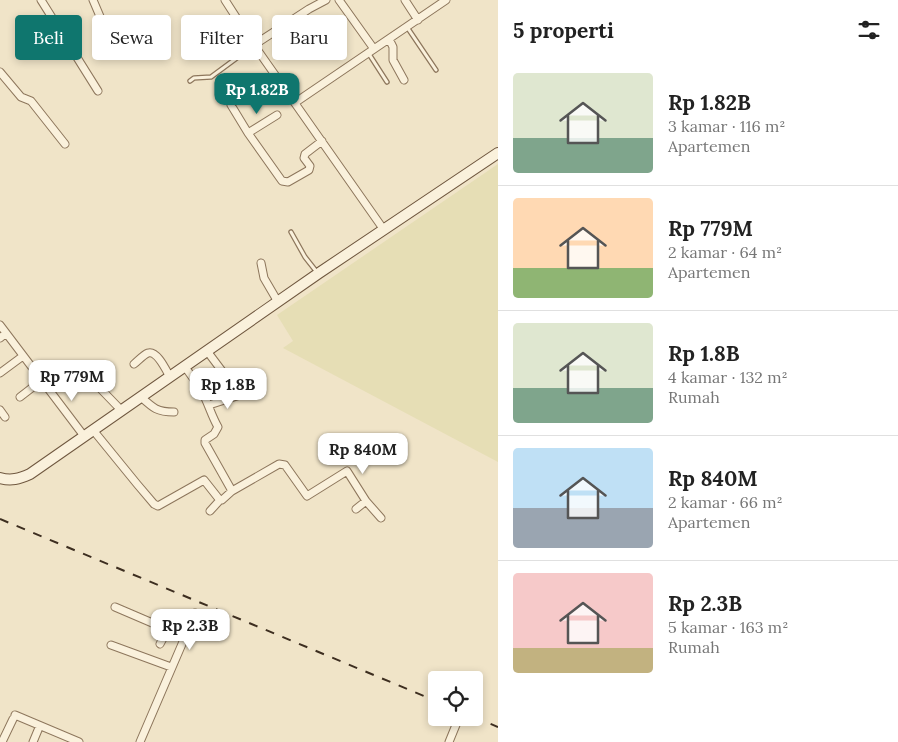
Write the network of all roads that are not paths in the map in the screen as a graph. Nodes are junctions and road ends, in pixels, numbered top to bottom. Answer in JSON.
{"nodes":[{"id":1,"x":41,"y":0,"type":"edge"},
{"id":2,"x":93,"y":0,"type":"edge"},
{"id":3,"x":225,"y":0,"type":"edge"},
{"id":4,"x":326,"y":0,"type":"edge"},
{"id":5,"x":339,"y":0,"type":"edge"},
{"id":6,"x":405,"y":0,"type":"edge"},
{"id":7,"x":446,"y":0,"type":"edge"},
{"id":8,"x":100,"y":15,"type":"edge"},
{"id":9,"x":235,"y":15,"type":"edge"},
{"id":10,"x":418,"y":20,"type":"junction"},
{"id":11,"x":407,"y":27,"type":"junction"},
{"id":12,"x":389,"y":39,"type":"junction"},
{"id":13,"x":262,"y":40,"type":"edge"},
{"id":14,"x":371,"y":52,"type":"junction"},
{"id":15,"x":262,"y":56,"type":"edge"},
{"id":16,"x":234,"y":60,"type":"edge"},
{"id":17,"x":436,"y":70,"type":"dead end"},
{"id":18,"x":0,"y":72,"type":"edge"},
{"id":19,"x":190,"y":80,"type":"dead end"},
{"id":20,"x":404,"y":80,"type":"dead end"},
{"id":21,"x":387,"y":82,"type":"dead end"},
{"id":22,"x":98,"y":91,"type":"dead end"},
{"id":23,"x":245,"y":94,"type":"dead end"},
{"id":24,"x":296,"y":102,"type":"junction"},
{"id":25,"x":277,"y":115,"type":"dead end"},
{"id":26,"x":248,"y":133,"type":"junction"},
{"id":27,"x":322,"y":141,"type":"junction"},
{"id":28,"x":65,"y":144,"type":"dead end"},
{"id":29,"x":498,"y":153,"type":"edge"},
{"id":30,"x":384,"y":230,"type":"junction"},
{"id":31,"x":291,"y":232,"type":"dead end"},
{"id":32,"x":260,"y":263,"type":"dead end"},
{"id":33,"x":319,"y":273,"type":"junction"},
{"id":34,"x":278,"y":302,"type":"junction"},
{"id":35,"x":0,"y":325,"type":"edge"},
{"id":36,"x":3,"y":335,"type":"edge"},
{"id":37,"x":207,"y":351,"type":"junction"},
{"id":38,"x":23,"y":356,"type":"junction"},
{"id":39,"x":134,"y":364,"type":"dead end"},
{"id":40,"x":184,"y":367,"type":"junction"},
{"id":41,"x":0,"y":373,"type":"edge"},
{"id":42,"x":170,"y":376,"type":"junction"},
{"id":43,"x":42,"y":380,"type":"junction"},
{"id":44,"x":94,"y":382,"type":"dead end"},
{"id":45,"x":141,"y":397,"type":"junction"},
{"id":46,"x":20,"y":398,"type":"dead end"},
{"id":47,"x":209,"y":406,"type":"junction"},
{"id":48,"x":0,"y":410,"type":"edge"},
{"id":49,"x":122,"y":410,"type":"junction"},
{"id":50,"x":174,"y":412,"type":"dead end"},
{"id":51,"x":5,"y":417,"type":"dead end"},
{"id":52,"x":93,"y":430,"type":"junction"},
{"id":53,"x":84,"y":436,"type":"junction"},
{"id":54,"x":0,"y":478,"type":"edge"},
{"id":55,"x":232,"y":491,"type":"junction"},
{"id":56,"x":220,"y":500,"type":"junction"},
{"id":57,"x":366,"y":500,"type":"junction"},
{"id":58,"x":356,"y":509,"type":"dead end"},
{"id":59,"x":210,"y":511,"type":"dead end"},
{"id":60,"x":381,"y":518,"type":"dead end"},
{"id":61,"x":115,"y":607,"type":"dead end"},
{"id":62,"x":194,"y":617,"type":"dead end"},
{"id":63,"x":168,"y":629,"type":"junction"},
{"id":64,"x":185,"y":637,"type":"junction"},
{"id":65,"x":160,"y":644,"type":"dead end"},
{"id":66,"x":111,"y":645,"type":"dead end"},
{"id":67,"x":171,"y":667,"type":"junction"},
{"id":68,"x":456,"y":726,"type":"edge"},
{"id":69,"x":38,"y":730,"type":"dead end"},
{"id":70,"x":2,"y":742,"type":"edge"},
{"id":71,"x":33,"y":742,"type":"edge"},
{"id":72,"x":79,"y":742,"type":"edge"},
{"id":73,"x":140,"y":742,"type":"edge"},
{"id":74,"x":450,"y":742,"type":"edge"}],
"edges":[{"from":1,"to":22,"type":"street"},
{"from":2,"to":8,"type":"street"},
{"from":3,"to":9,"type":"street"},
{"from":4,"to":13,"type":"street"},
{"from":5,"to":14,"type":"street"},
{"from":6,"to":10,"type":"street"},
{"from":7,"to":10,"type":"street"},
{"from":10,"to":11,"type":"street"},
{"from":11,"to":12,"type":"street"},
{"from":11,"to":17,"type":"lane"},
{"from":12,"to":14,"type":"street"},
{"from":12,"to":20,"type":"street"},
{"from":14,"to":21,"type":"lane"},
{"from":14,"to":24,"type":"street"},
{"from":15,"to":24,"type":"street"},
{"from":16,"to":19,"type":"lane"},
{"from":18,"to":28,"type":"street"},
{"from":23,"to":26,"type":"street"},
{"from":24,"to":27,"type":"street"},
{"from":25,"to":26,"type":"street"},
{"from":26,"to":27,"type":"street"},
{"from":27,"to":30,"type":"street"},
{"from":29,"to":30,"type":"main road"},
{"from":30,"to":33,"type":"main road"},
{"from":31,"to":33,"type":"lane"},
{"from":32,"to":34,"type":"street"},
{"from":33,"to":34,"type":"main road"},
{"from":34,"to":37,"type":"main road"},
{"from":35,"to":36,"type":"street"},
{"from":36,"to":38,"type":"street"},
{"from":37,"to":40,"type":"main road"},
{"from":37,"to":47,"type":"street"},
{"from":38,"to":41,"type":"street"},
{"from":38,"to":43,"type":"street"},
{"from":39,"to":42,"type":"street"},
{"from":40,"to":42,"type":"main road"},
{"from":40,"to":47,"type":"street"},
{"from":42,"to":45,"type":"main road"},
{"from":43,"to":46,"type":"street"},
{"from":43,"to":53,"type":"street"},
{"from":44,"to":49,"type":"street"},
{"from":45,"to":49,"type":"main road"},
{"from":45,"to":50,"type":"street"},
{"from":47,"to":55,"type":"street"},
{"from":48,"to":51,"type":"street"},
{"from":49,"to":52,"type":"main road"},
{"from":52,"to":53,"type":"main road"},
{"from":52,"to":56,"type":"street"},
{"from":53,"to":54,"type":"main road"},
{"from":55,"to":56,"type":"street"},
{"from":55,"to":57,"type":"street"},
{"from":56,"to":59,"type":"street"},
{"from":57,"to":58,"type":"street"},
{"from":57,"to":60,"type":"street"},
{"from":61,"to":63,"type":"street"},
{"from":62,"to":64,"type":"street"},
{"from":63,"to":64,"type":"street"},
{"from":63,"to":65,"type":"street"},
{"from":64,"to":67,"type":"street"},
{"from":66,"to":67,"type":"street"},
{"from":67,"to":73,"type":"street"},
{"from":68,"to":74,"type":"street"},
{"from":69,"to":71,"type":"street"},
{"from":70,"to":72,"type":"street"}]}
